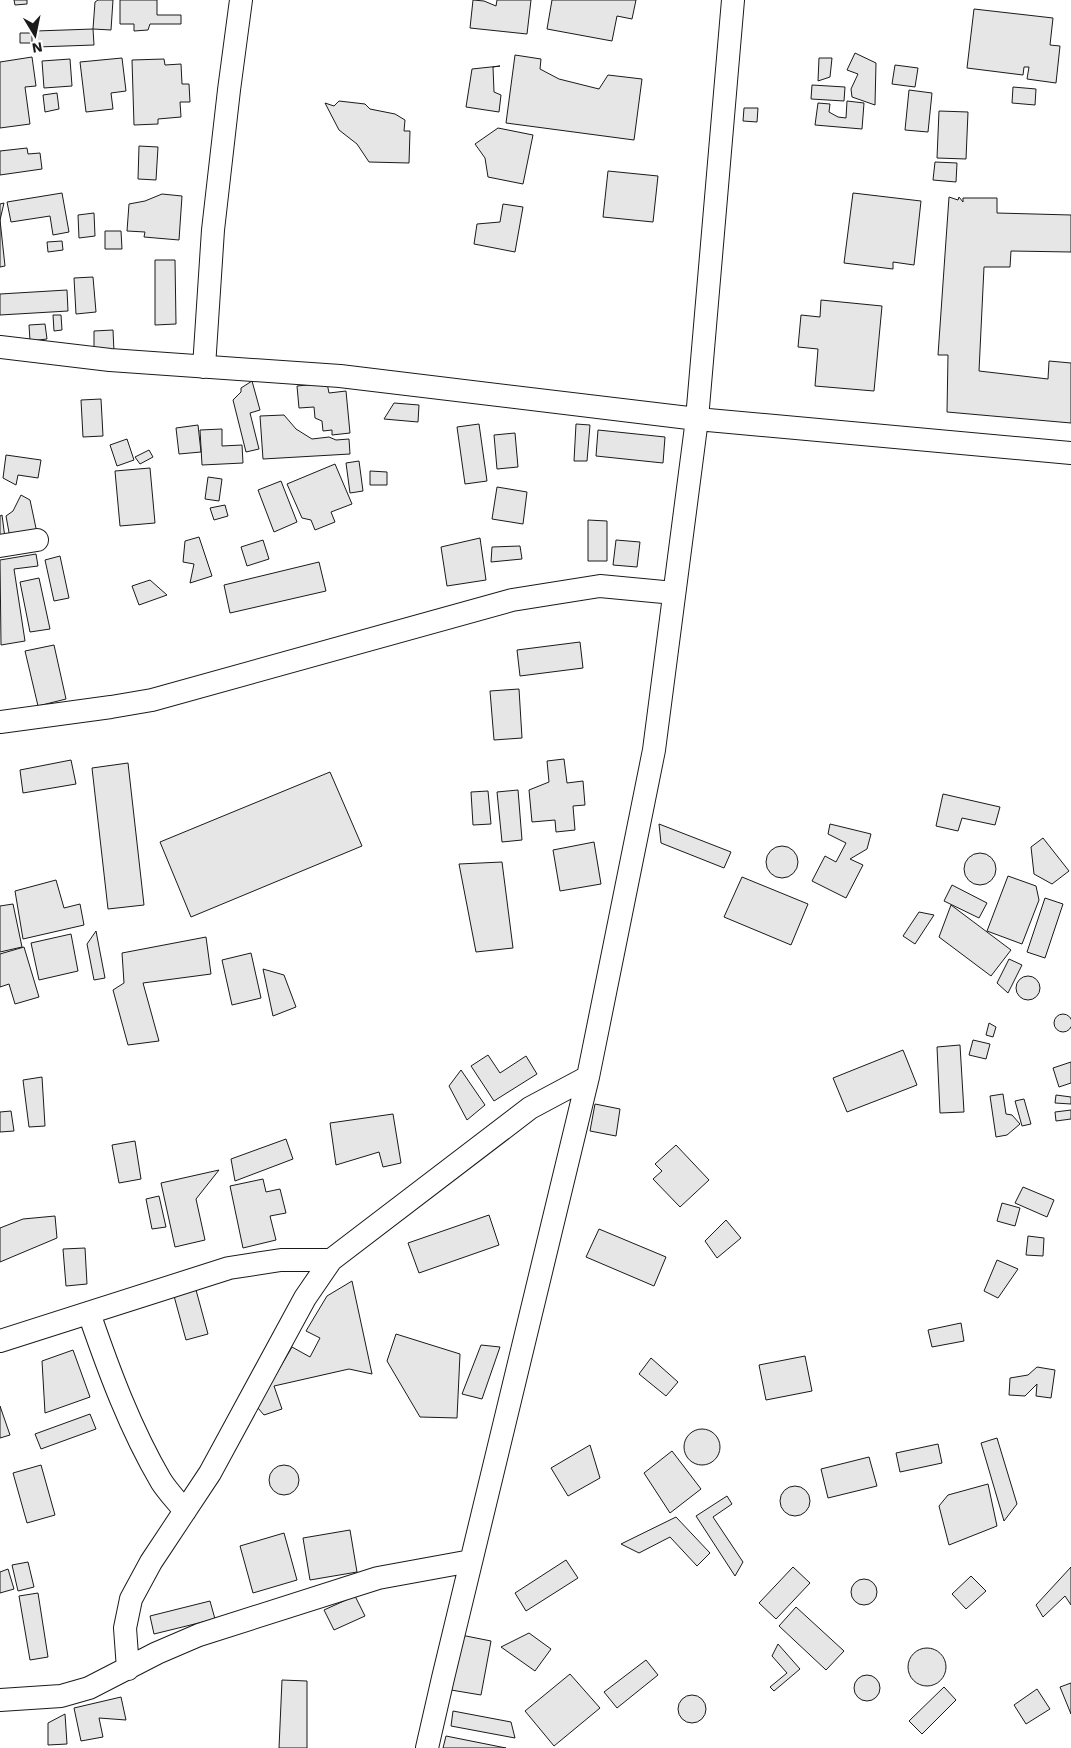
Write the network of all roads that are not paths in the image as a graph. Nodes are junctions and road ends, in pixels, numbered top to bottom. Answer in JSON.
{"nodes":[{"id":1,"x":241,"y":0,"type":"edge"},
{"id":2,"x":733,"y":0,"type":"edge"},
{"id":3,"x":0,"y":347,"type":"edge"},
{"id":4,"x":204,"y":367,"type":"junction"},
{"id":5,"x":697,"y":419,"type":"junction"},
{"id":6,"x":1071,"y":453,"type":"edge"},
{"id":7,"x":37,"y":540,"type":"dead end"},
{"id":8,"x":0,"y":546,"type":"edge"},
{"id":9,"x":674,"y":593,"type":"junction"},
{"id":10,"x":0,"y":722,"type":"edge"},
{"id":11,"x":588,"y":1077,"type":"junction"},
{"id":12,"x":331,"y":1260,"type":"junction"},
{"id":13,"x":89,"y":1312,"type":"junction"},
{"id":14,"x":0,"y":1341,"type":"edge"},
{"id":15,"x":185,"y":1511,"type":"junction"},
{"id":16,"x":471,"y":1562,"type":"junction"},
{"id":17,"x":128,"y":1670,"type":"junction"},
{"id":18,"x":0,"y":1700,"type":"edge"},
{"id":19,"x":428,"y":1748,"type":"edge"}],
"edges":[{"from":1,"to":4,"type":"street"},
{"from":2,"to":5,"type":"street"},
{"from":3,"to":4,"type":"street"},
{"from":4,"to":5,"type":"street"},
{"from":5,"to":6,"type":"street"},
{"from":5,"to":9,"type":"street"},
{"from":7,"to":8,"type":"street"},
{"from":9,"to":10,"type":"street"},
{"from":9,"to":11,"type":"street"},
{"from":11,"to":12,"type":"street"},
{"from":11,"to":16,"type":"street"},
{"from":12,"to":13,"type":"street"},
{"from":12,"to":15,"type":"street"},
{"from":13,"to":14,"type":"street"},
{"from":13,"to":15,"type":"street"},
{"from":15,"to":17,"type":"street"},
{"from":16,"to":17,"type":"street"},
{"from":16,"to":19,"type":"street"},
{"from":17,"to":18,"type":"street"}]}
